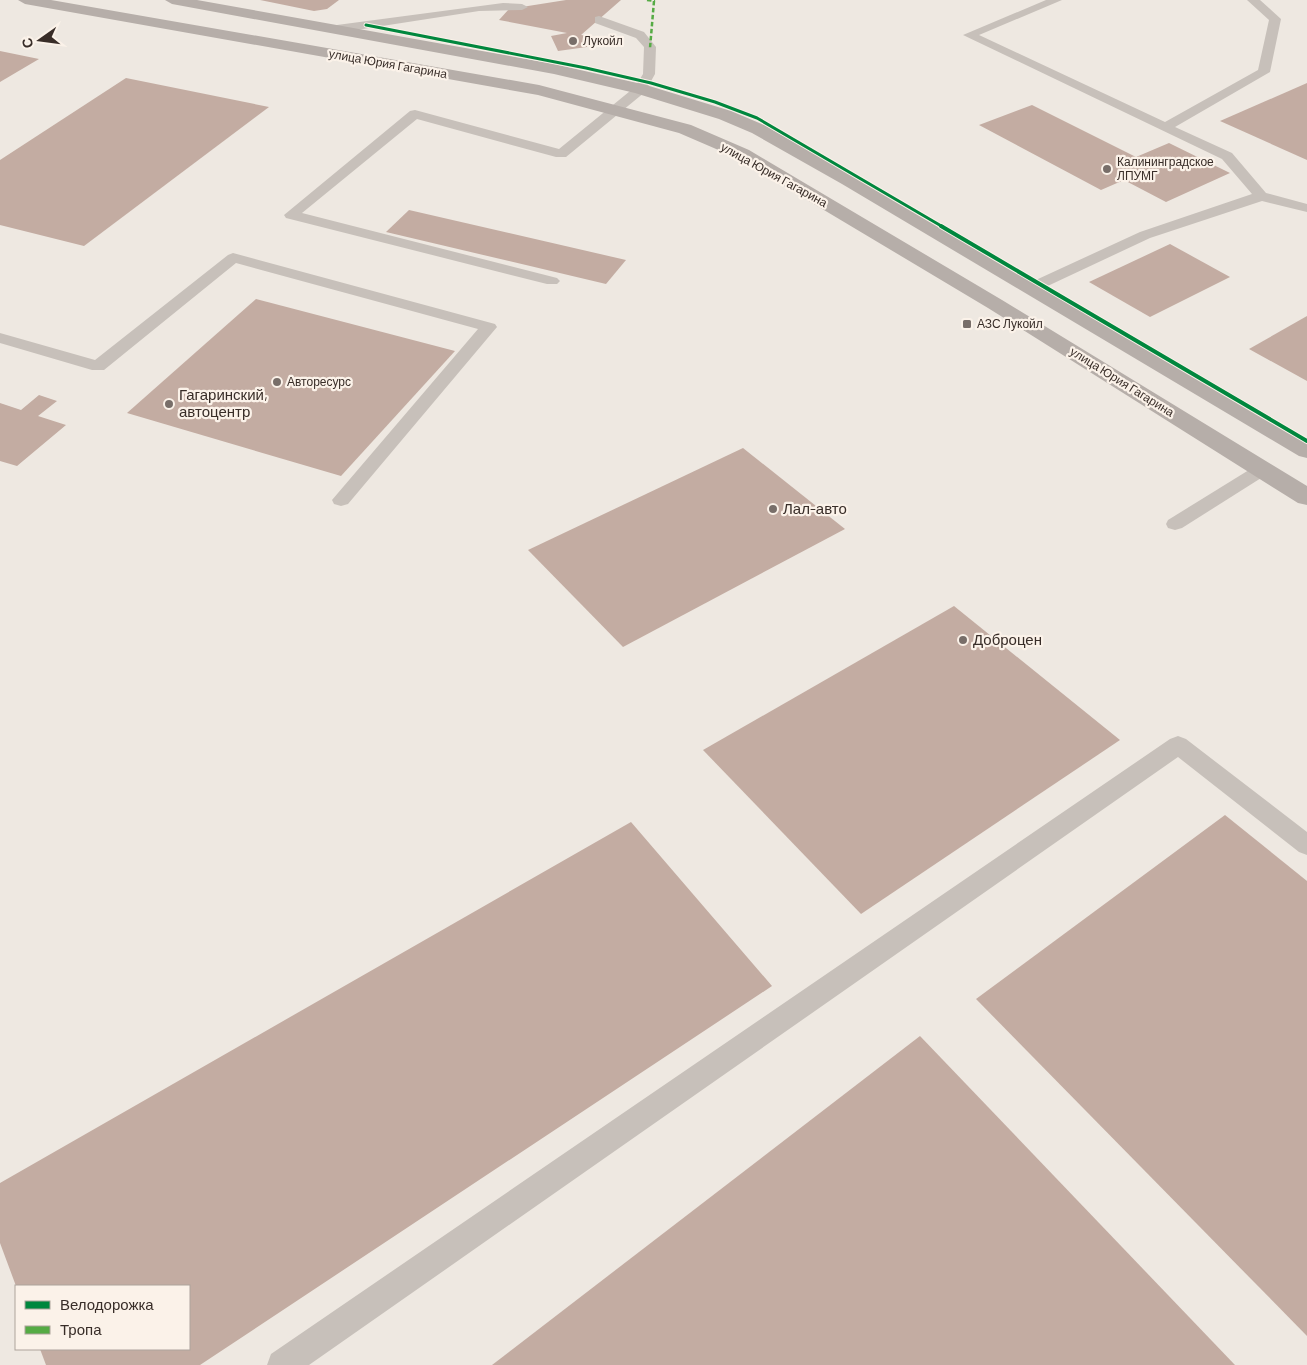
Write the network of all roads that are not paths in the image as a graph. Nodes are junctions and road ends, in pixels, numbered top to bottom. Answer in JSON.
{"nodes":[{"id":1,"x":25,"y":0,"type":"edge"},
{"id":2,"x":172,"y":0,"type":"edge"},
{"id":3,"x":1056,"y":0,"type":"edge"},
{"id":4,"x":1252,"y":0,"type":"edge"},
{"id":5,"x":522,"y":7,"type":"dead end"},
{"id":6,"x":599,"y":20,"type":"dead end"},
{"id":7,"x":337,"y":29,"type":"junction"},
{"id":8,"x":640,"y":90,"type":"junction"},
{"id":9,"x":616,"y":109,"type":"junction"},
{"id":10,"x":1166,"y":127,"type":"junction"},
{"id":11,"x":1261,"y":196,"type":"junction"},
{"id":12,"x":1307,"y":208,"type":"edge"},
{"id":13,"x":552,"y":281,"type":"dead end"},
{"id":14,"x":1031,"y":288,"type":"junction"},
{"id":15,"x":0,"y":338,"type":"edge"},
{"id":16,"x":1307,"y":451,"type":"edge"},
{"id":17,"x":1263,"y":469,"type":"junction"},
{"id":18,"x":1307,"y":497,"type":"edge"},
{"id":19,"x":341,"y":500,"type":"dead end"},
{"id":20,"x":1175,"y":524,"type":"dead end"},
{"id":21,"x":1307,"y":845,"type":"edge"},
{"id":22,"x":282,"y":1365,"type":"edge"}],
"edges":[{"from":1,"to":9,"type":"main road","name":"улица Юрия Гагарина"},
{"from":2,"to":7,"type":"main road","name":"улица Юрия Гагарина"},
{"from":3,"to":10,"type":"lane"},
{"from":4,"to":10,"type":"lane"},
{"from":5,"to":7,"type":"lane"},
{"from":6,"to":8,"type":"lane"},
{"from":7,"to":8,"type":"main road","name":"улица Юрия Гагарина"},
{"from":8,"to":9,"type":"lane"},
{"from":8,"to":14,"type":"main road","name":"улица Юрия Гагарина"},
{"from":9,"to":13,"type":"lane"},
{"from":9,"to":17,"type":"main road","name":"улица Юрия Гагарина"},
{"from":10,"to":11,"type":"lane"},
{"from":11,"to":12,"type":"lane"},
{"from":11,"to":14,"type":"lane"},
{"from":14,"to":16,"type":"main road","name":"улица Юрия Гагарина"},
{"from":15,"to":19,"type":"lane"},
{"from":17,"to":18,"type":"main road","name":"улица Юрия Гагарина"},
{"from":17,"to":20,"type":"lane"},
{"from":21,"to":22,"type":"lane"}]}
